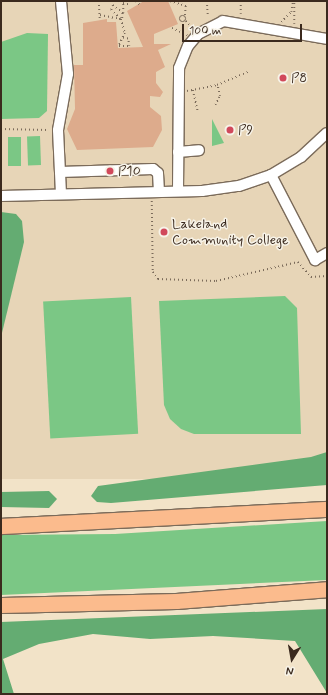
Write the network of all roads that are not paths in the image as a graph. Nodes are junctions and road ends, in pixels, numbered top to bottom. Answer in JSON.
{"nodes":[{"id":1,"x":62,"y":1,"type":"edge"},
{"id":2,"x":327,"y":39,"type":"edge"},
{"id":3,"x":327,"y":133,"type":"edge"},
{"id":4,"x":200,"y":150,"type":"dead end"},
{"id":5,"x":178,"y":152,"type":"junction"},
{"id":6,"x":63,"y":171,"type":"junction"},
{"id":7,"x":271,"y":175,"type":"junction"},
{"id":8,"x":178,"y":192,"type":"junction"},
{"id":9,"x":61,"y":194,"type":"junction"},
{"id":10,"x":155,"y":195,"type":"junction"},
{"id":11,"x":1,"y":196,"type":"edge"},
{"id":12,"x":327,"y":253,"type":"edge"},
{"id":13,"x":327,"y":503,"type":"edge"},
{"id":14,"x":327,"y":509,"type":"edge"},
{"id":15,"x":271,"y":514,"type":"junction"},
{"id":16,"x":1,"y":526,"type":"edge"},
{"id":17,"x":327,"y":589,"type":"edge"},
{"id":18,"x":1,"y":605,"type":"edge"}],
"edges":[{"from":1,"to":6,"type":"lane"},
{"from":2,"to":5,"type":"lane"},
{"from":3,"to":7,"type":"lane"},
{"from":4,"to":5,"type":"lane"},
{"from":5,"to":8,"type":"lane"},
{"from":6,"to":9,"type":"lane"},
{"from":6,"to":10,"type":"lane"},
{"from":7,"to":8,"type":"lane"},
{"from":7,"to":12,"type":"lane"},
{"from":8,"to":10,"type":"lane"},
{"from":9,"to":10,"type":"lane"},
{"from":9,"to":11,"type":"lane"},
{"from":13,"to":15,"type":"highway"},
{"from":14,"to":15,"type":"highway"},
{"from":15,"to":16,"type":"highway"},
{"from":17,"to":18,"type":"highway"}]}
